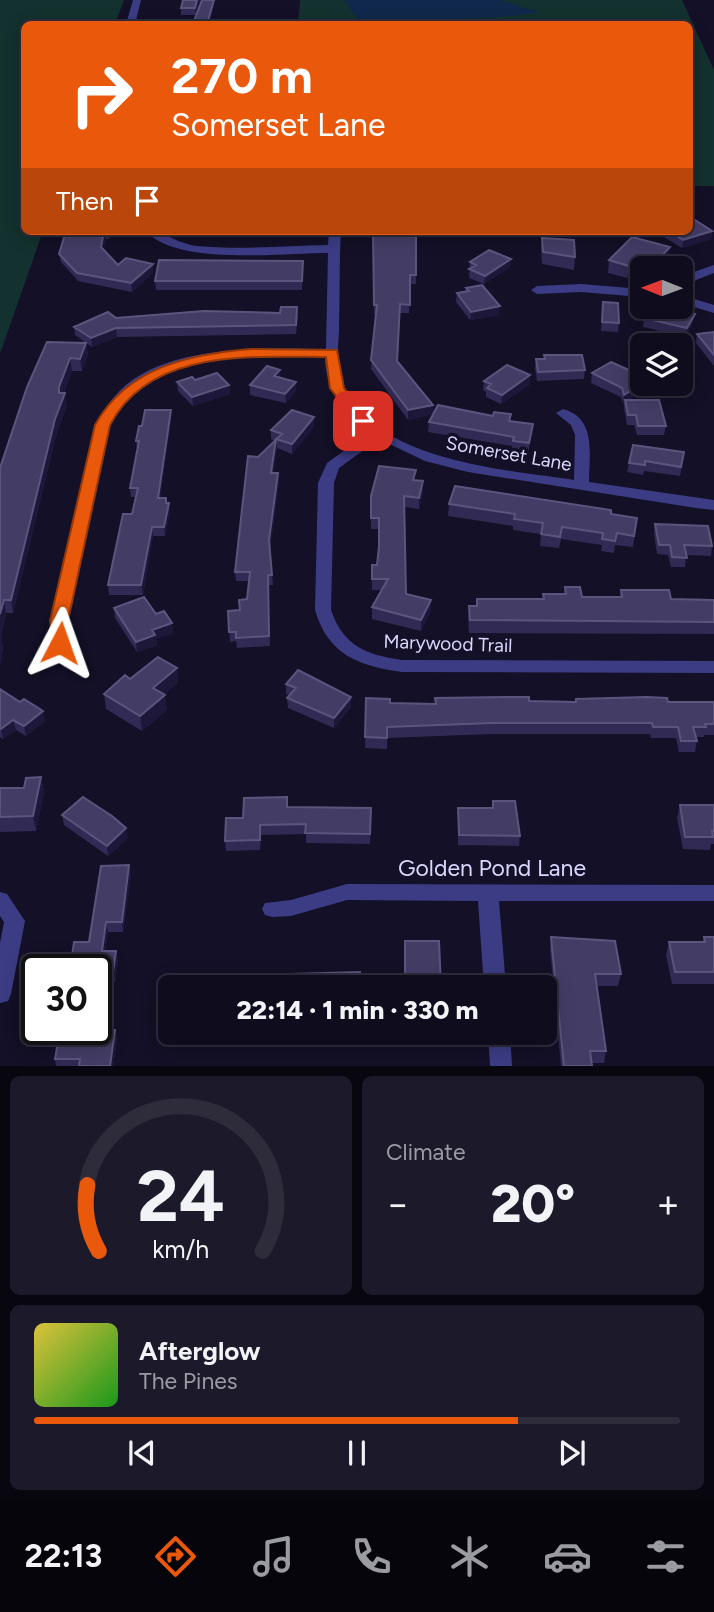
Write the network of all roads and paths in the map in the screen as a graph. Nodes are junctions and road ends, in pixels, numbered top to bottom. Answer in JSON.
{"nodes":[{"id":1,"x":137,"y":0,"type":"edge"},
{"id":2,"x":131,"y":21,"type":"edge"},
{"id":3,"x":156,"y":235,"type":"edge"},
{"id":4,"x":335,"y":235,"type":"edge"},
{"id":5,"x":334,"y":249,"type":"junction"},
{"id":6,"x":714,"y":269,"type":"edge"},
{"id":7,"x":693,"y":277,"type":"edge"},
{"id":8,"x":537,"y":290,"type":"dead end"},
{"id":9,"x":630,"y":292,"type":"edge"},
{"id":10,"x":693,"y":303,"type":"edge"},
{"id":11,"x":714,"y":309,"type":"edge"},
{"id":12,"x":332,"y":353,"type":"junction"},
{"id":13,"x":563,"y":413,"type":"dead end"},
{"id":14,"x":377,"y":434,"type":"junction"},
{"id":15,"x":581,"y":486,"type":"junction"},
{"id":16,"x":714,"y":505,"type":"edge"},
{"id":17,"x":70,"y":663,"type":"dead end"},
{"id":18,"x":714,"y":667,"type":"edge"},
{"id":19,"x":488,"y":892,"type":"junction"},
{"id":20,"x":714,"y":893,"type":"edge"},
{"id":21,"x":0,"y":900,"type":"edge"},
{"id":22,"x":272,"y":909,"type":"dead end"},
{"id":23,"x":494,"y":975,"type":"edge"},
{"id":24,"x":0,"y":994,"type":"edge"},
{"id":25,"x":500,"y":1045,"type":"edge"},
{"id":26,"x":501,"y":1066,"type":"edge"}],
"edges":[{"from":1,"to":2,"type":"street"},
{"from":3,"to":5,"type":"street"},
{"from":4,"to":5,"type":"street","name":"Somerset Lane"},
{"from":5,"to":12,"type":"street","name":"Somerset Lane"},
{"from":6,"to":7,"type":"street"},
{"from":8,"to":9,"type":"street"},
{"from":10,"to":11,"type":"street"},
{"from":12,"to":14,"type":"street","name":"Somerset Lane"},
{"from":12,"to":17,"type":"street"},
{"from":13,"to":15,"type":"street"},
{"from":14,"to":15,"type":"street","name":"Somerset Lane"},
{"from":14,"to":18,"type":"street","name":"Marywood Trail"},
{"from":15,"to":16,"type":"street","name":"Somerset Lane"},
{"from":19,"to":20,"type":"street","name":"Golden Pond Lane"},
{"from":19,"to":22,"type":"street","name":"Golden Pond Lane"},
{"from":19,"to":23,"type":"street"},
{"from":21,"to":24,"type":"street"},
{"from":25,"to":26,"type":"street"}]}
